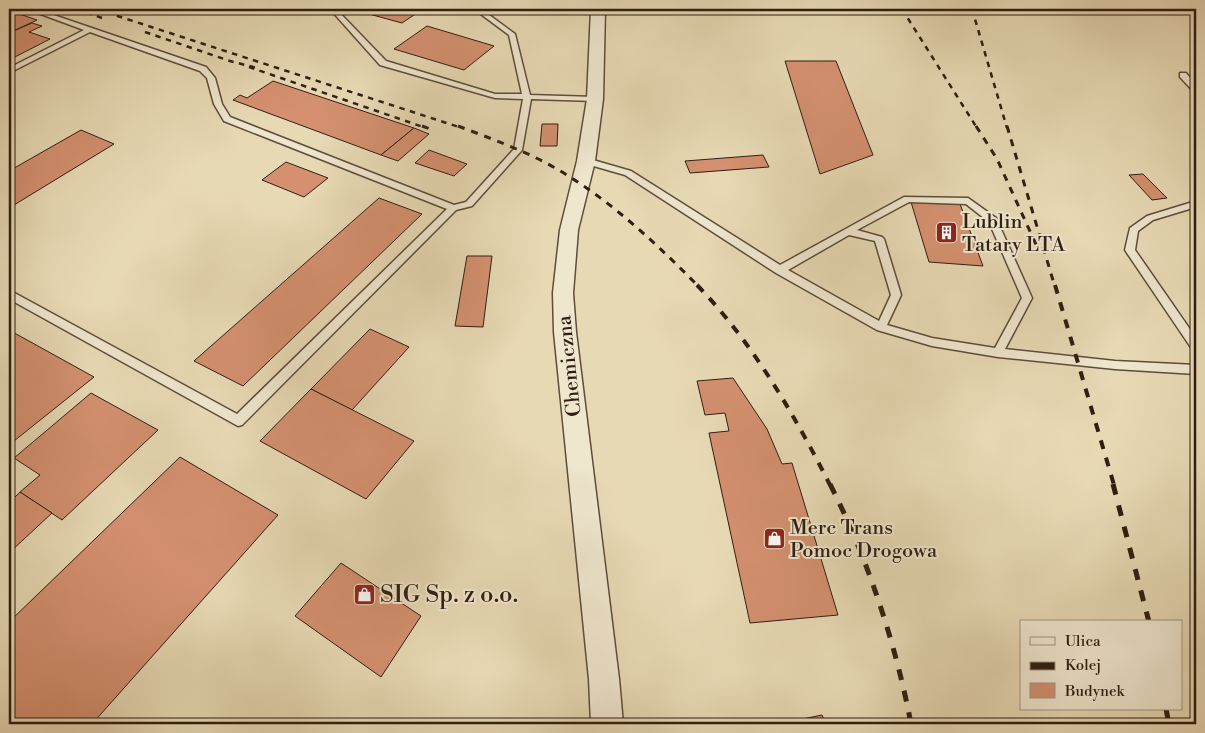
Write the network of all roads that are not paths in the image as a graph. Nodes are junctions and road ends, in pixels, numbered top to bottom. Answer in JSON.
{"nodes":[{"id":1,"x":30,"y":9,"type":"edge"},
{"id":2,"x":333,"y":9,"type":"edge"},
{"id":3,"x":477,"y":9,"type":"edge"},
{"id":4,"x":598,"y":9,"type":"edge"},
{"id":5,"x":91,"y":29,"type":"junction"},
{"id":6,"x":9,"y":71,"type":"edge"},
{"id":7,"x":1183,"y":75,"type":"dead end"},
{"id":8,"x":1196,"y":89,"type":"edge"},
{"id":9,"x":527,"y":98,"type":"junction"},
{"id":10,"x":595,"y":99,"type":"junction"},
{"id":11,"x":586,"y":162,"type":"junction"},
{"id":12,"x":1196,"y":204,"type":"edge"},
{"id":13,"x":453,"y":208,"type":"junction"},
{"id":14,"x":848,"y":231,"type":"junction"},
{"id":15,"x":780,"y":270,"type":"junction"},
{"id":16,"x":9,"y":294,"type":"edge"},
{"id":17,"x":881,"y":327,"type":"junction"},
{"id":18,"x":1196,"y":346,"type":"edge"},
{"id":19,"x":998,"y":353,"type":"junction"},
{"id":20,"x":1196,"y":370,"type":"edge"},
{"id":21,"x":607,"y":724,"type":"edge"}],
"edges":[{"from":1,"to":5,"type":"lane"},
{"from":2,"to":9,"type":"lane"},
{"from":3,"to":9,"type":"lane"},
{"from":4,"to":10,"type":"street","name":"Chemiczna"},
{"from":5,"to":6,"type":"lane"},
{"from":5,"to":13,"type":"lane"},
{"from":7,"to":8,"type":"lane"},
{"from":9,"to":10,"type":"lane"},
{"from":9,"to":13,"type":"lane"},
{"from":10,"to":11,"type":"street","name":"Chemiczna"},
{"from":11,"to":15,"type":"lane"},
{"from":11,"to":21,"type":"street","name":"Chemiczna"},
{"from":12,"to":18,"type":"lane"},
{"from":13,"to":16,"type":"lane"},
{"from":14,"to":15,"type":"lane"},
{"from":14,"to":17,"type":"lane"},
{"from":14,"to":19,"type":"lane"},
{"from":15,"to":17,"type":"lane"},
{"from":17,"to":19,"type":"lane"},
{"from":19,"to":20,"type":"lane"}]}
